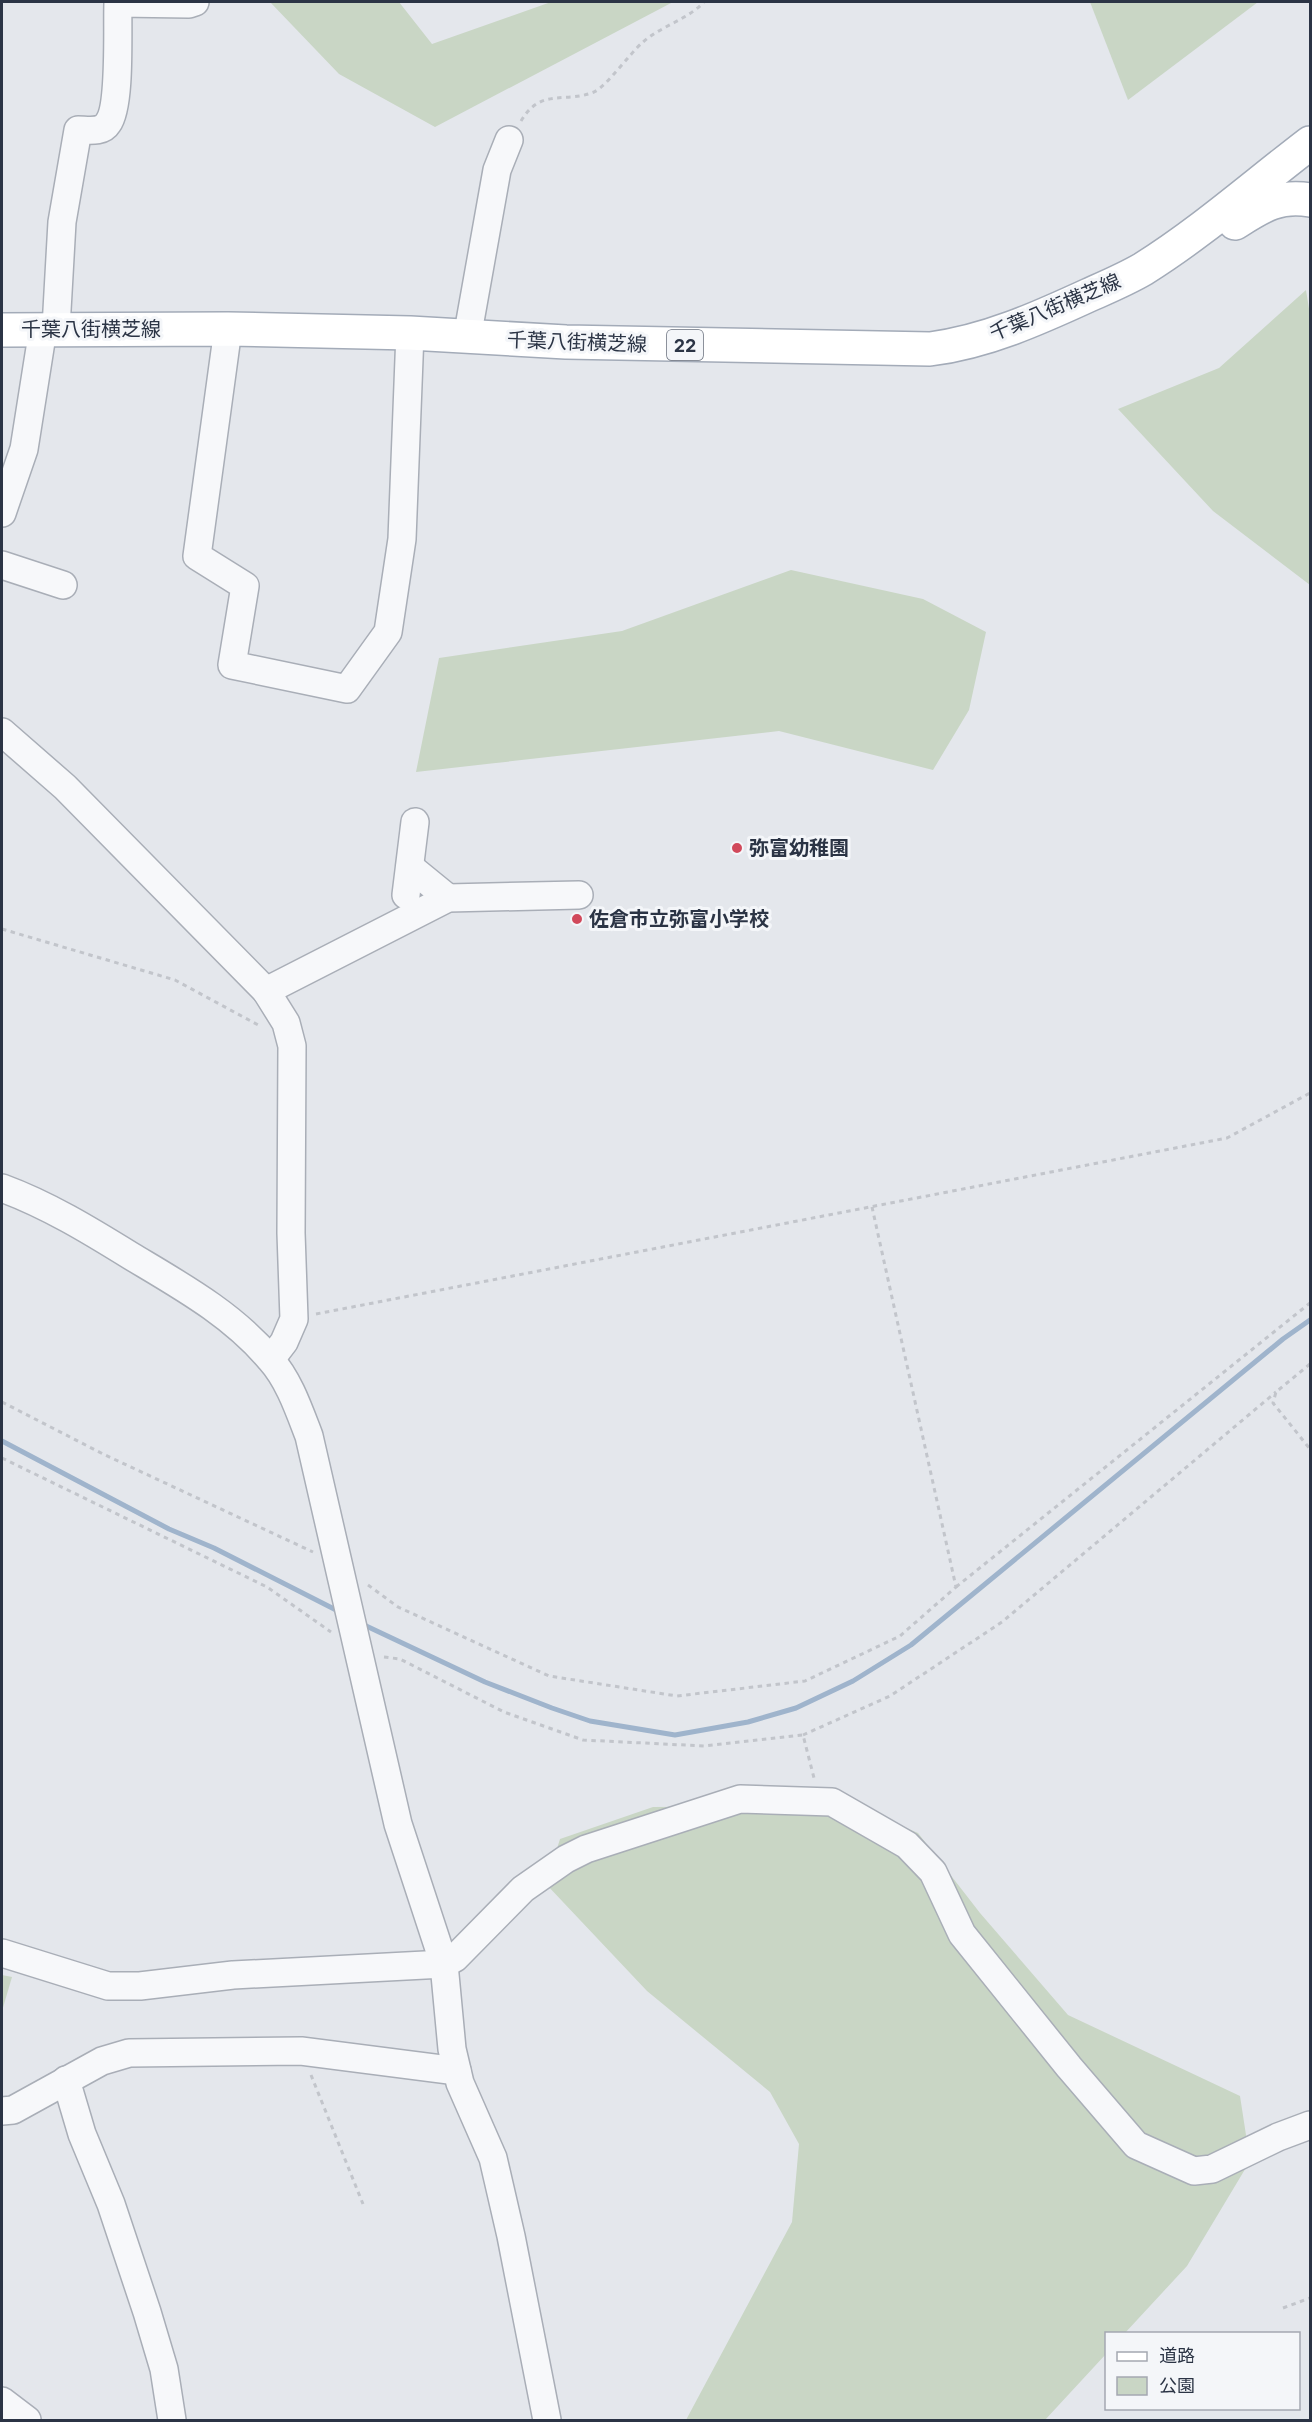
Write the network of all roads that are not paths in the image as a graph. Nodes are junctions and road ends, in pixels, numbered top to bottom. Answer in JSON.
{"nodes":[{"id":1,"x":195,"y":2,"type":"edge"},
{"id":2,"x":509,"y":140,"type":"road end"},
{"id":3,"x":1311,"y":143,"type":"edge"},
{"id":4,"x":1311,"y":200,"type":"edge"},
{"id":5,"x":1189,"y":237,"type":"junction"},
{"id":6,"x":50,"y":329,"type":"junction"},
{"id":7,"x":228,"y":329,"type":"junction"},
{"id":8,"x":2,"y":330,"type":"edge"},
{"id":9,"x":410,"y":333,"type":"junction"},
{"id":10,"x":468,"y":338,"type":"junction"},
{"id":11,"x":2,"y":513,"type":"edge"},
{"id":12,"x":2,"y":566,"type":"edge"},
{"id":13,"x":63,"y":585,"type":"dead end"},
{"id":14,"x":2,"y":732,"type":"edge"},
{"id":15,"x":415,"y":822,"type":"dead end"},
{"id":16,"x":410,"y":867,"type":"junction"},
{"id":17,"x":406,"y":894,"type":"dead end"},
{"id":18,"x":579,"y":895,"type":"dead end"},
{"id":19,"x":448,"y":898,"type":"junction"},
{"id":20,"x":266,"y":991,"type":"junction"},
{"id":21,"x":2,"y":1188,"type":"edge"},
{"id":22,"x":271,"y":1359,"type":"junction"},
{"id":23,"x":2,"y":1953,"type":"edge"},
{"id":24,"x":444,"y":1964,"type":"junction"},
{"id":25,"x":457,"y":2070,"type":"junction"},
{"id":26,"x":66,"y":2080,"type":"junction"},
{"id":27,"x":2,"y":2111,"type":"edge"},
{"id":28,"x":1311,"y":2125,"type":"edge"},
{"id":29,"x":2,"y":2401,"type":"edge"},
{"id":30,"x":27,"y":2421,"type":"edge"},
{"id":31,"x":172,"y":2421,"type":"edge"},
{"id":32,"x":547,"y":2421,"type":"edge"}],
"edges":[{"from":1,"to":6,"type":"street"},
{"from":2,"to":10,"type":"street"},
{"from":3,"to":5,"type":"main road","name":"千葉八街横芝線","number":"22"},
{"from":4,"to":5,"type":"main road"},
{"from":5,"to":10,"type":"main road","name":"千葉八街横芝線","number":"22"},
{"from":6,"to":7,"type":"main road","name":"千葉八街横芝線","number":"22"},
{"from":6,"to":8,"type":"main road","name":"千葉八街横芝線","number":"22"},
{"from":6,"to":11,"type":"street"},
{"from":7,"to":9,"type":"main road","name":"千葉八街横芝線","number":"22"},
{"from":7,"to":9,"type":"street"},
{"from":9,"to":10,"type":"main road","name":"千葉八街横芝線","number":"22"},
{"from":12,"to":13,"type":"street"},
{"from":14,"to":20,"type":"street"},
{"from":15,"to":16,"type":"street"},
{"from":16,"to":17,"type":"street"},
{"from":16,"to":19,"type":"street"},
{"from":18,"to":19,"type":"street"},
{"from":19,"to":20,"type":"street"},
{"from":20,"to":22,"type":"street"},
{"from":21,"to":22,"type":"street"},
{"from":22,"to":24,"type":"street"},
{"from":23,"to":24,"type":"street"},
{"from":24,"to":25,"type":"street"},
{"from":24,"to":28,"type":"street"},
{"from":25,"to":26,"type":"street"},
{"from":25,"to":32,"type":"street"},
{"from":26,"to":27,"type":"street"},
{"from":26,"to":31,"type":"street"},
{"from":29,"to":30,"type":"street"}]}
